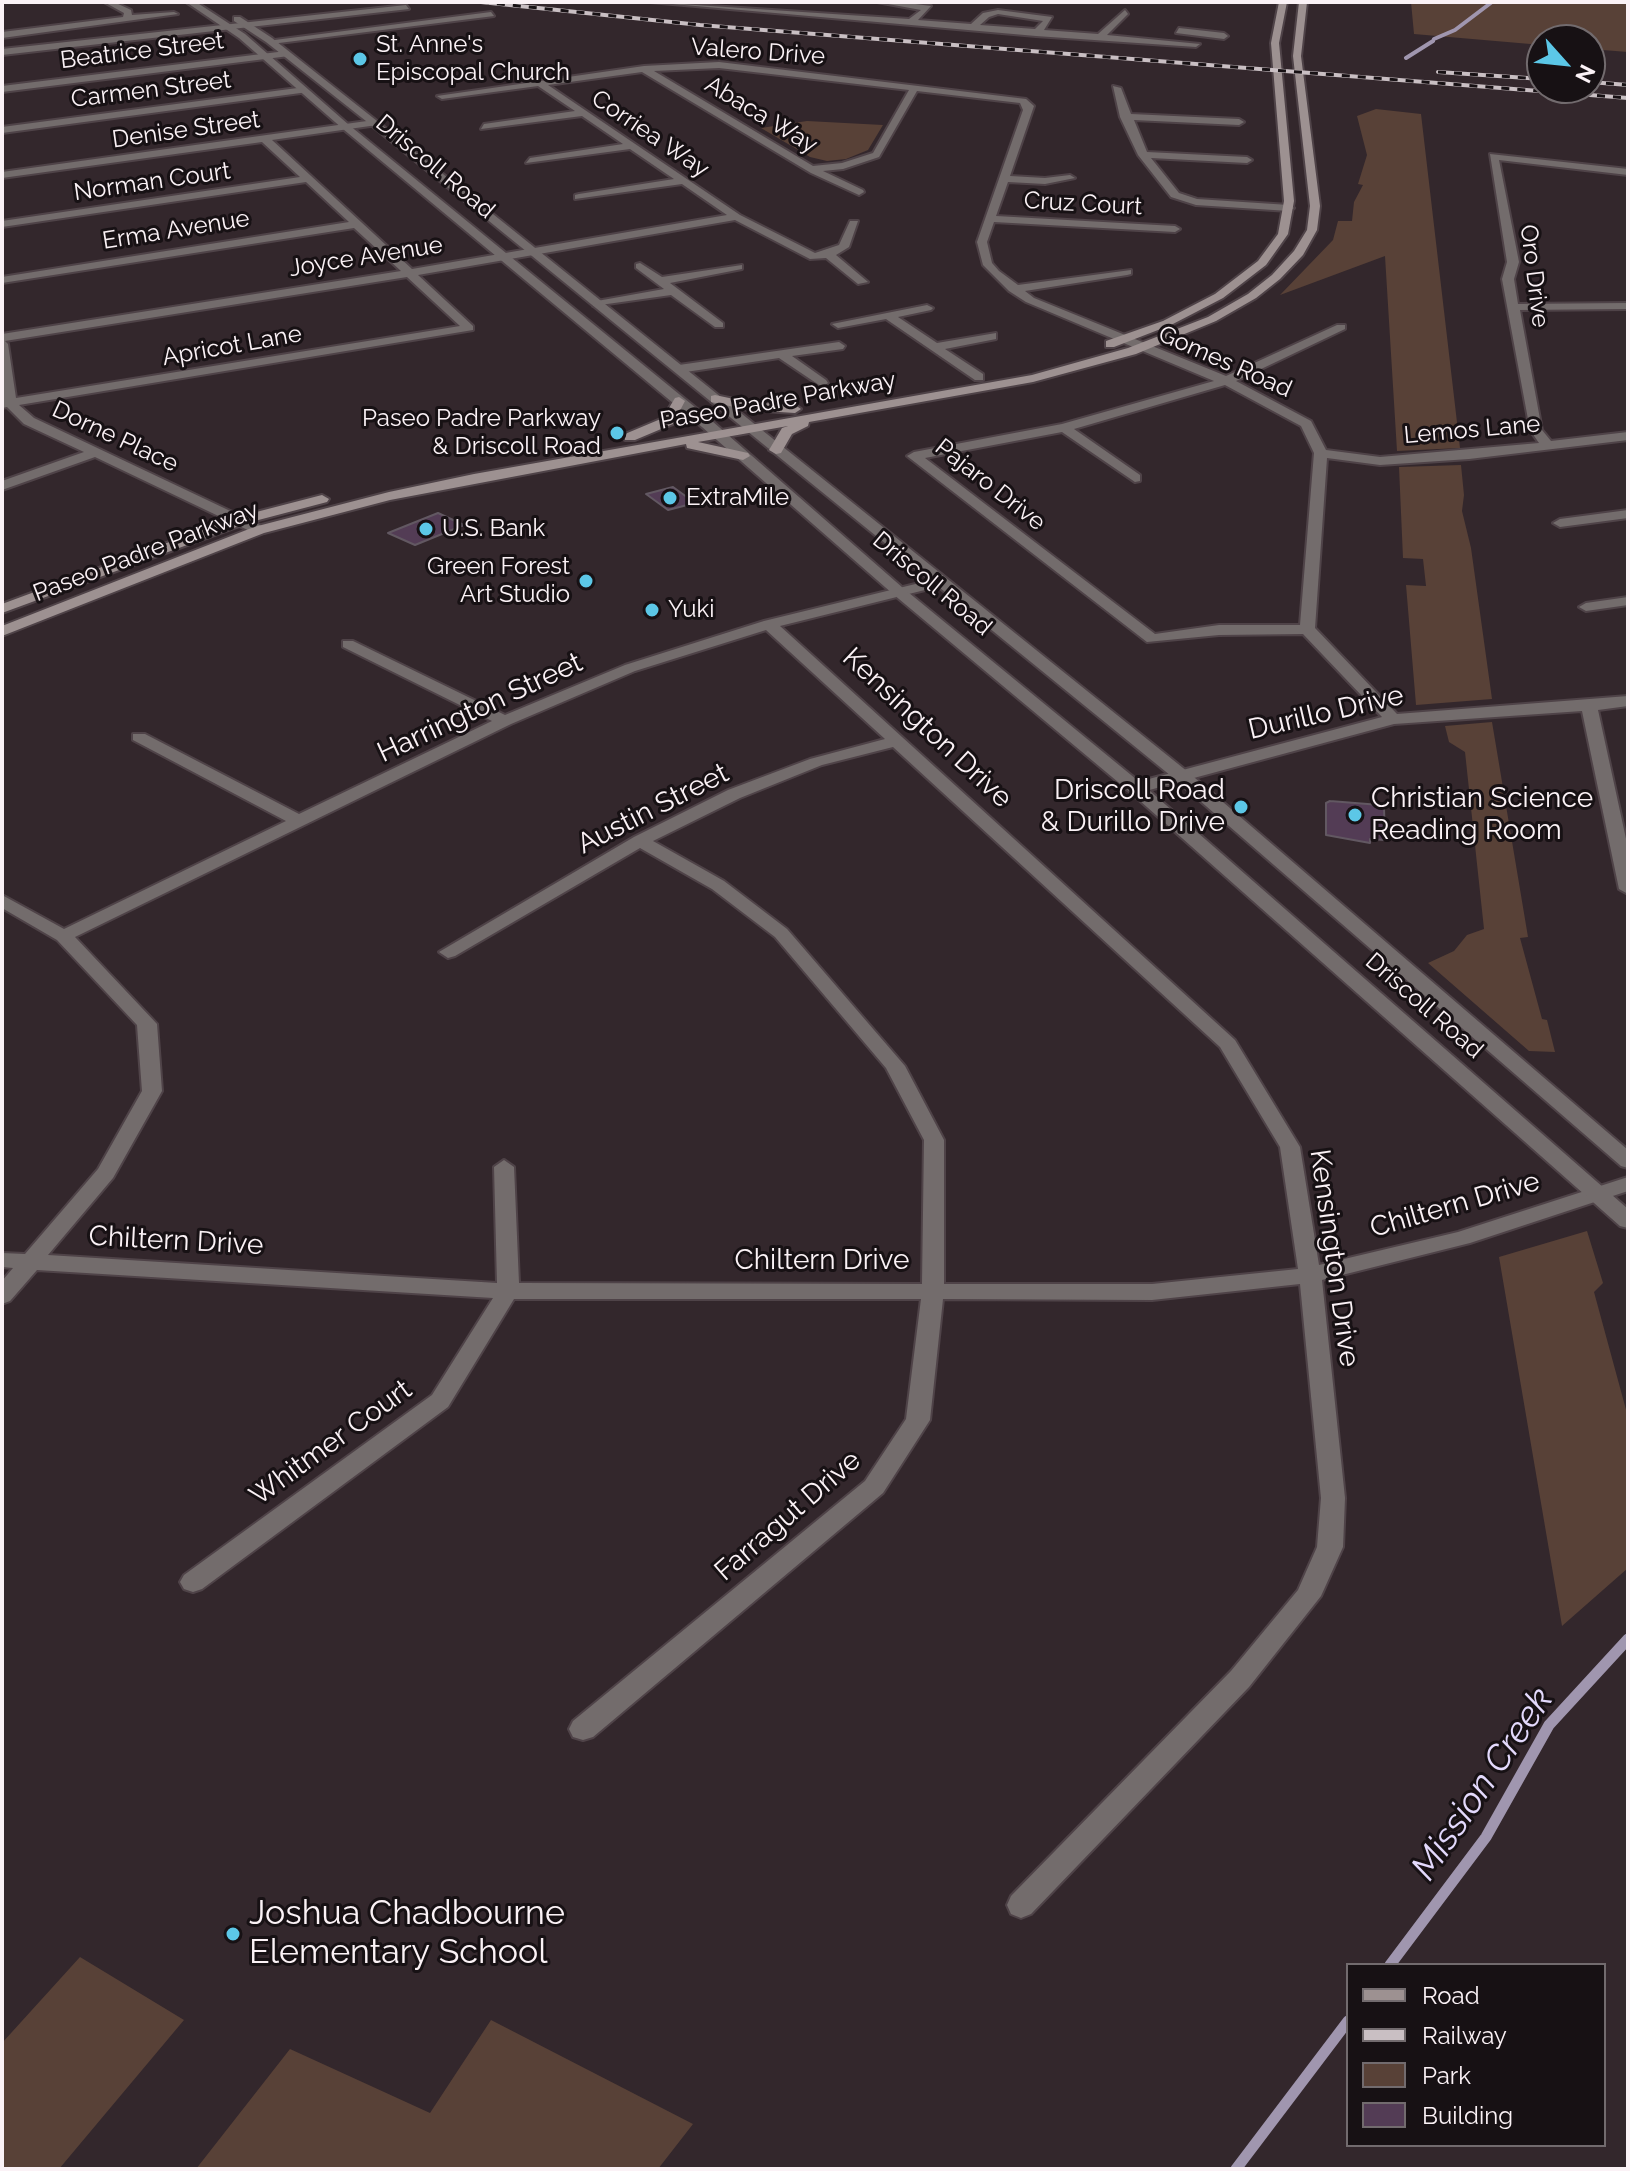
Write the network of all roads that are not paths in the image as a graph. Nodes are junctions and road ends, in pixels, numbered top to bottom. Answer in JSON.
{"nodes":[{"id":1,"x":108,"y":2,"type":"edge"},
{"id":2,"x":190,"y":2,"type":"edge"},
{"id":3,"x":654,"y":2,"type":"edge"},
{"id":4,"x":739,"y":2,"type":"edge"},
{"id":5,"x":807,"y":2,"type":"edge"},
{"id":6,"x":876,"y":2,"type":"edge"},
{"id":7,"x":1283,"y":2,"type":"edge"},
{"id":8,"x":1303,"y":2,"type":"edge"},
{"id":9,"x":671,"y":3,"type":"edge"},
{"id":10,"x":406,"y":7,"type":"dead end"},
{"id":11,"x":728,"y":9,"type":"junction"},
{"id":12,"x":860,"y":10,"type":"dead end"},
{"id":13,"x":1125,"y":12,"type":"dead end"},
{"id":14,"x":174,"y":14,"type":"dead end"},
{"id":15,"x":228,"y":14,"type":"dead end"},
{"id":16,"x":491,"y":14,"type":"dead end"},
{"id":17,"x":789,"y":14,"type":"junction"},
{"id":18,"x":476,"y":15,"type":"junction"},
{"id":19,"x":127,"y":18,"type":"junction"},
{"id":20,"x":847,"y":19,"type":"junction"},
{"id":21,"x":243,"y":23,"type":"junction"},
{"id":22,"x":909,"y":23,"type":"junction"},
{"id":23,"x":407,"y":24,"type":"junction"},
{"id":24,"x":226,"y":25,"type":"junction"},
{"id":25,"x":493,"y":26,"type":"dead end"},
{"id":26,"x":971,"y":28,"type":"junction"},
{"id":27,"x":1036,"y":33,"type":"junction"},
{"id":28,"x":325,"y":34,"type":"junction"},
{"id":29,"x":2,"y":35,"type":"edge"},
{"id":30,"x":423,"y":35,"type":"dead end"},
{"id":31,"x":1224,"y":36,"type":"dead end"},
{"id":32,"x":1100,"y":37,"type":"junction"},
{"id":33,"x":271,"y":41,"type":"junction"},
{"id":34,"x":1165,"y":42,"type":"junction"},
{"id":35,"x":1196,"y":44,"type":"dead end"},
{"id":36,"x":339,"y":45,"type":"dead end"},
{"id":37,"x":2,"y":52,"type":"edge"},
{"id":38,"x":286,"y":54,"type":"junction"},
{"id":39,"x":265,"y":56,"type":"junction"},
{"id":40,"x":644,"y":69,"type":"junction"},
{"id":41,"x":540,"y":83,"type":"junction"},
{"id":42,"x":915,"y":87,"type":"junction"},
{"id":43,"x":1116,"y":88,"type":"dead end"},
{"id":44,"x":2,"y":89,"type":"edge"},
{"id":45,"x":305,"y":90,"type":"junction"},
{"id":46,"x":442,"y":96,"type":"dead end"},
{"id":47,"x":1023,"y":101,"type":"joint"},
{"id":48,"x":585,"y":113,"type":"junction"},
{"id":49,"x":1125,"y":117,"type":"junction"},
{"id":50,"x":1239,"y":122,"type":"dead end"},
{"id":51,"x":374,"y":123,"type":"junction"},
{"id":52,"x":346,"y":127,"type":"junction"},
{"id":53,"x":484,"y":127,"type":"dead end"},
{"id":54,"x":2,"y":130,"type":"edge"},
{"id":55,"x":266,"y":140,"type":"junction"},
{"id":56,"x":632,"y":146,"type":"junction"},
{"id":57,"x":1143,"y":155,"type":"junction"},
{"id":58,"x":1247,"y":160,"type":"dead end"},
{"id":59,"x":530,"y":161,"type":"dead end"},
{"id":60,"x":812,"y":169,"type":"junction"},
{"id":61,"x":1628,"y":172,"type":"edge"},
{"id":62,"x":2,"y":175,"type":"edge"},
{"id":63,"x":1070,"y":178,"type":"dead end"},
{"id":64,"x":308,"y":179,"type":"junction"},
{"id":65,"x":1003,"y":179,"type":"junction"},
{"id":66,"x":684,"y":181,"type":"junction"},
{"id":67,"x":859,"y":192,"type":"dead end"},
{"id":68,"x":579,"y":197,"type":"dead end"},
{"id":69,"x":1289,"y":208,"type":"junction"},
{"id":70,"x":736,"y":217,"type":"junction"},
{"id":71,"x":988,"y":219,"type":"junction"},
{"id":72,"x":854,"y":223,"type":"dead end"},
{"id":73,"x":2,"y":224,"type":"edge"},
{"id":74,"x":357,"y":224,"type":"junction"},
{"id":75,"x":1175,"y":229,"type":"dead end"},
{"id":76,"x":1302,"y":248,"type":"junction"},
{"id":77,"x":534,"y":253,"type":"junction"},
{"id":78,"x":828,"y":254,"type":"junction"},
{"id":79,"x":504,"y":258,"type":"junction"},
{"id":80,"x":640,"y":266,"type":"dead end"},
{"id":81,"x":738,"y":267,"type":"dead end"},
{"id":82,"x":1127,"y":272,"type":"dead end"},
{"id":83,"x":409,"y":273,"type":"junction"},
{"id":84,"x":2,"y":280,"type":"edge"},
{"id":85,"x":660,"y":281,"type":"junction"},
{"id":86,"x":862,"y":282,"type":"dead end"},
{"id":87,"x":1013,"y":289,"type":"junction"},
{"id":88,"x":674,"y":291,"type":"junction"},
{"id":89,"x":597,"y":304,"type":"junction"},
{"id":90,"x":1628,"y":306,"type":"edge"},
{"id":91,"x":1515,"y":307,"type":"junction"},
{"id":92,"x":927,"y":308,"type":"dead end"},
{"id":93,"x":888,"y":315,"type":"junction"},
{"id":94,"x":838,"y":324,"type":"dead end"},
{"id":95,"x":719,"y":325,"type":"dead end"},
{"id":96,"x":1341,"y":327,"type":"dead end"},
{"id":97,"x":992,"y":336,"type":"dead end"},
{"id":98,"x":2,"y":338,"type":"edge"},
{"id":99,"x":1123,"y":340,"type":"junction"},
{"id":100,"x":2,"y":344,"type":"edge"},
{"id":101,"x":839,"y":346,"type":"dead end"},
{"id":102,"x":935,"y":347,"type":"junction"},
{"id":103,"x":1141,"y":348,"type":"junction"},
{"id":104,"x":783,"y":356,"type":"junction"},
{"id":105,"x":679,"y":369,"type":"junction"},
{"id":106,"x":979,"y":377,"type":"junction"},
{"id":107,"x":1226,"y":381,"type":"junction"},
{"id":108,"x":822,"y":383,"type":"dead end"},
{"id":109,"x":715,"y":399,"type":"junction"},
{"id":110,"x":679,"y":401,"type":"junction"},
{"id":111,"x":7,"y":404,"type":"edge"},
{"id":112,"x":795,"y":409,"type":"junction"},
{"id":113,"x":823,"y":416,"type":"junction"},
{"id":114,"x":738,"y":419,"type":"junction"},
{"id":115,"x":707,"y":424,"type":"junction"},
{"id":116,"x":1064,"y":428,"type":"junction"},
{"id":117,"x":750,"y":429,"type":"junction"},
{"id":118,"x":718,"y":434,"type":"junction"},
{"id":119,"x":1628,"y":436,"type":"edge"},
{"id":120,"x":630,"y":437,"type":"junction"},
{"id":121,"x":652,"y":446,"type":"junction"},
{"id":122,"x":1548,"y":446,"type":"junction"},
{"id":123,"x":776,"y":450,"type":"junction"},
{"id":124,"x":94,"y":453,"type":"junction"},
{"id":125,"x":1321,"y":453,"type":"junction"},
{"id":126,"x":743,"y":456,"type":"junction"},
{"id":127,"x":1135,"y":478,"type":"dead end"},
{"id":128,"x":2,"y":486,"type":"edge"},
{"id":129,"x":1628,"y":514,"type":"edge"},
{"id":130,"x":242,"y":520,"type":"junction"},
{"id":131,"x":1560,"y":523,"type":"dead end"},
{"id":132,"x":259,"y":530,"type":"junction"},
{"id":133,"x":940,"y":582,"type":"junction"},
{"id":134,"x":898,"y":591,"type":"junction"},
{"id":135,"x":1628,"y":601,"type":"edge"},
{"id":136,"x":1586,"y":607,"type":"dead end"},
{"id":137,"x":2,"y":609,"type":"edge"},
{"id":138,"x":769,"y":624,"type":"junction"},
{"id":139,"x":1307,"y":629,"type":"junction"},
{"id":140,"x":2,"y":631,"type":"edge"},
{"id":141,"x":348,"y":644,"type":"dead end"},
{"id":142,"x":1628,"y":701,"type":"edge"},
{"id":143,"x":1589,"y":706,"type":"junction"},
{"id":144,"x":1393,"y":719,"type":"junction"},
{"id":145,"x":505,"y":721,"type":"junction"},
{"id":146,"x":139,"y":737,"type":"dead end"},
{"id":147,"x":896,"y":741,"type":"junction"},
{"id":148,"x":1182,"y":776,"type":"junction"},
{"id":149,"x":1136,"y":788,"type":"junction"},
{"id":150,"x":299,"y":821,"type":"junction"},
{"id":151,"x":640,"y":841,"type":"junction"},
{"id":152,"x":1628,"y":889,"type":"edge"},
{"id":153,"x":2,"y":900,"type":"edge"},
{"id":154,"x":63,"y":936,"type":"junction"},
{"id":155,"x":448,"y":952,"type":"dead end"},
{"id":156,"x":1628,"y":1161,"type":"edge"},
{"id":157,"x":504,"y":1167,"type":"dead end"},
{"id":158,"x":1628,"y":1184,"type":"edge"},
{"id":159,"x":1597,"y":1193,"type":"junction"},
{"id":160,"x":1628,"y":1221,"type":"edge"},
{"id":161,"x":2,"y":1260,"type":"edge"},
{"id":162,"x":31,"y":1262,"type":"junction"},
{"id":163,"x":1310,"y":1275,"type":"junction"},
{"id":164,"x":508,"y":1291,"type":"junction"},
{"id":165,"x":933,"y":1291,"type":"junction"},
{"id":166,"x":2,"y":1296,"type":"edge"},
{"id":167,"x":193,"y":1582,"type":"dead end"},
{"id":168,"x":583,"y":1729,"type":"dead end"},
{"id":169,"x":1021,"y":1905,"type":"dead end"}],
"edges":[{"from":1,"to":19,"type":"street"},
{"from":2,"to":24,"type":"street","name":"Driscoll Road"},
{"from":3,"to":9,"type":"street"},
{"from":4,"to":11,"type":"street"},
{"from":5,"to":17,"type":"street"},
{"from":6,"to":22,"type":"street"},
{"from":7,"to":69,"type":"main road","name":"Paseo Padre Parkway"},
{"from":8,"to":76,"type":"main road","name":"Paseo Padre Parkway"},
{"from":9,"to":11,"type":"street"},
{"from":10,"to":21,"type":"street"},
{"from":11,"to":17,"type":"street"},
{"from":12,"to":20,"type":"street"},
{"from":13,"to":32,"type":"street"},
{"from":14,"to":19,"type":"street"},
{"from":15,"to":21,"type":"street","name":"Driscoll Road"},
{"from":16,"to":18,"type":"street"},
{"from":17,"to":20,"type":"street"},
{"from":18,"to":23,"type":"street"},
{"from":18,"to":25,"type":"street"},
{"from":19,"to":29,"type":"street"},
{"from":20,"to":22,"type":"street"},
{"from":21,"to":24,"type":"street"},
{"from":21,"to":33,"type":"street","name":"Driscoll Road"},
{"from":22,"to":26,"type":"street"},
{"from":23,"to":28,"type":"street"},
{"from":23,"to":30,"type":"street"},
{"from":24,"to":37,"type":"street"},
{"from":24,"to":39,"type":"street","name":"Driscoll Road"},
{"from":26,"to":27,"type":"street"},
{"from":26,"to":27,"type":"street"},
{"from":27,"to":32,"type":"street"},
{"from":28,"to":33,"type":"street"},
{"from":28,"to":36,"type":"street"},
{"from":31,"to":34,"type":"street"},
{"from":32,"to":34,"type":"street"},
{"from":33,"to":38,"type":"street","name":"Driscoll Road"},
{"from":34,"to":35,"type":"street"},
{"from":38,"to":39,"type":"street","name":"Beatrice Street"},
{"from":38,"to":51,"type":"street","name":"Driscoll Road"},
{"from":39,"to":44,"type":"street","name":"Beatrice Street"},
{"from":39,"to":45,"type":"street","name":"Driscoll Road"},
{"from":40,"to":41,"type":"street","name":"Valero Drive"},
{"from":40,"to":42,"type":"street","name":"Valero Drive"},
{"from":40,"to":60,"type":"street","name":"Abaca Way"},
{"from":41,"to":46,"type":"street","name":"Valero Drive"},
{"from":41,"to":48,"type":"street","name":"Corriea Way"},
{"from":42,"to":47,"type":"street","name":"Valero Drive"},
{"from":42,"to":60,"type":"street"},
{"from":43,"to":49,"type":"street"},
{"from":45,"to":52,"type":"street","name":"Driscoll Road"},
{"from":45,"to":54,"type":"street","name":"Carmen Street"},
{"from":47,"to":65,"type":"street","name":"Gomes Road"},
{"from":48,"to":53,"type":"street"},
{"from":48,"to":56,"type":"street","name":"Corriea Way"},
{"from":49,"to":50,"type":"street"},
{"from":49,"to":57,"type":"street"},
{"from":51,"to":52,"type":"street","name":"Denise Street"},
{"from":51,"to":77,"type":"street","name":"Driscoll Road"},
{"from":52,"to":55,"type":"street","name":"Denise Street"},
{"from":52,"to":79,"type":"street","name":"Driscoll Road"},
{"from":55,"to":62,"type":"street","name":"Denise Street"},
{"from":55,"to":64,"type":"street"},
{"from":56,"to":59,"type":"street"},
{"from":56,"to":66,"type":"street","name":"Corriea Way"},
{"from":57,"to":58,"type":"street"},
{"from":57,"to":69,"type":"street"},
{"from":60,"to":67,"type":"street","name":"Abaca Way"},
{"from":61,"to":91,"type":"street","name":"Oro Drive"},
{"from":63,"to":65,"type":"street"},
{"from":64,"to":73,"type":"street","name":"Norman Court"},
{"from":64,"to":74,"type":"street"},
{"from":65,"to":71,"type":"street","name":"Gomes Road"},
{"from":66,"to":68,"type":"street"},
{"from":66,"to":70,"type":"street","name":"Corriea Way"},
{"from":69,"to":76,"type":"main road"},
{"from":69,"to":99,"type":"main road","name":"Paseo Padre Parkway"},
{"from":70,"to":77,"type":"street","name":"Joyce Avenue"},
{"from":70,"to":78,"type":"street","name":"Corriea Way"},
{"from":71,"to":75,"type":"street","name":"Cruz Court"},
{"from":71,"to":87,"type":"street","name":"Gomes Road"},
{"from":72,"to":78,"type":"street"},
{"from":74,"to":83,"type":"street"},
{"from":74,"to":84,"type":"street","name":"Erma Avenue"},
{"from":76,"to":103,"type":"main road","name":"Paseo Padre Parkway"},
{"from":77,"to":79,"type":"street","name":"Joyce Avenue"},
{"from":77,"to":89,"type":"street","name":"Driscoll Road"},
{"from":78,"to":86,"type":"street"},
{"from":79,"to":83,"type":"street","name":"Joyce Avenue"},
{"from":79,"to":110,"type":"street","name":"Driscoll Road"},
{"from":80,"to":85,"type":"street"},
{"from":81,"to":85,"type":"street"},
{"from":82,"to":87,"type":"street"},
{"from":83,"to":98,"type":"street","name":"Joyce Avenue"},
{"from":83,"to":111,"type":"street","name":"Apricot Lane"},
{"from":85,"to":88,"type":"street"},
{"from":87,"to":99,"type":"street","name":"Gomes Road"},
{"from":88,"to":89,"type":"street"},
{"from":88,"to":95,"type":"street"},
{"from":89,"to":105,"type":"street","name":"Driscoll Road"},
{"from":90,"to":91,"type":"street"},
{"from":91,"to":122,"type":"street","name":"Oro Drive"},
{"from":92,"to":93,"type":"street"},
{"from":93,"to":94,"type":"street"},
{"from":93,"to":102,"type":"street"},
{"from":96,"to":107,"type":"street","name":"Pajaro Drive"},
{"from":97,"to":102,"type":"street"},
{"from":99,"to":103,"type":"street","name":"Gomes Road"},
{"from":99,"to":106,"type":"main road","name":"Paseo Padre Parkway"},
{"from":100,"to":111,"type":"street","name":"Dorne Place"},
{"from":101,"to":104,"type":"street"},
{"from":102,"to":106,"type":"street"},
{"from":103,"to":107,"type":"street","name":"Gomes Road"},
{"from":103,"to":113,"type":"main road","name":"Paseo Padre Parkway"},
{"from":104,"to":105,"type":"street"},
{"from":104,"to":108,"type":"street"},
{"from":105,"to":109,"type":"street","name":"Driscoll Road"},
{"from":106,"to":112,"type":"main road","name":"Paseo Padre Parkway"},
{"from":107,"to":116,"type":"street","name":"Pajaro Drive"},
{"from":107,"to":125,"type":"street","name":"Gomes Road"},
{"from":109,"to":112,"type":"main road"},
{"from":109,"to":114,"type":"street","name":"Driscoll Road"},
{"from":110,"to":115,"type":"street","name":"Driscoll Road"},
{"from":110,"to":120,"type":"main road"},
{"from":111,"to":124,"type":"street","name":"Dorne Place"},
{"from":112,"to":114,"type":"main road","name":"Paseo Padre Parkway"},
{"from":113,"to":117,"type":"main road","name":"Paseo Padre Parkway"},
{"from":113,"to":123,"type":"main road"},
{"from":114,"to":115,"type":"main road","name":"Paseo Padre Parkway"},
{"from":114,"to":117,"type":"street","name":"Driscoll Road"},
{"from":115,"to":118,"type":"street","name":"Driscoll Road"},
{"from":115,"to":120,"type":"main road","name":"Paseo Padre Parkway"},
{"from":116,"to":127,"type":"street"},
{"from":116,"to":139,"type":"street","name":"Pajaro Drive"},
{"from":117,"to":118,"type":"main road","name":"Paseo Padre Parkway"},
{"from":117,"to":123,"type":"street","name":"Driscoll Road"},
{"from":118,"to":121,"type":"main road","name":"Paseo Padre Parkway"},
{"from":118,"to":126,"type":"street","name":"Driscoll Road"},
{"from":119,"to":122,"type":"street","name":"Lemos Lane"},
{"from":120,"to":130,"type":"main road","name":"Paseo Padre Parkway"},
{"from":121,"to":126,"type":"main road"},
{"from":121,"to":132,"type":"main road","name":"Paseo Padre Parkway"},
{"from":122,"to":125,"type":"street","name":"Lemos Lane"},
{"from":123,"to":133,"type":"street","name":"Driscoll Road"},
{"from":124,"to":128,"type":"street"},
{"from":124,"to":130,"type":"street","name":"Dorne Place"},
{"from":125,"to":139,"type":"street"},
{"from":126,"to":134,"type":"street","name":"Driscoll Road"},
{"from":129,"to":131,"type":"street"},
{"from":130,"to":132,"type":"street","name":"Dorne Place"},
{"from":130,"to":137,"type":"main road","name":"Paseo Padre Parkway"},
{"from":132,"to":140,"type":"main road","name":"Paseo Padre Parkway"},
{"from":133,"to":134,"type":"street","name":"Harrington Street"},
{"from":133,"to":148,"type":"street","name":"Driscoll Road"},
{"from":134,"to":138,"type":"street","name":"Harrington Street"},
{"from":134,"to":149,"type":"street","name":"Driscoll Road"},
{"from":135,"to":136,"type":"street"},
{"from":138,"to":145,"type":"street","name":"Harrington Street"},
{"from":138,"to":147,"type":"street","name":"Kensington Drive"},
{"from":139,"to":144,"type":"street"},
{"from":141,"to":145,"type":"street"},
{"from":142,"to":143,"type":"street","name":"Durillo Drive"},
{"from":143,"to":144,"type":"street","name":"Durillo Drive"},
{"from":143,"to":152,"type":"street"},
{"from":144,"to":148,"type":"street","name":"Durillo Drive"},
{"from":145,"to":150,"type":"street","name":"Harrington Street"},
{"from":146,"to":150,"type":"street"},
{"from":147,"to":151,"type":"street","name":"Austin Street"},
{"from":147,"to":163,"type":"street","name":"Kensington Drive"},
{"from":148,"to":149,"type":"street","name":"Durillo Drive"},
{"from":148,"to":156,"type":"street","name":"Driscoll Road"},
{"from":149,"to":159,"type":"street","name":"Driscoll Road"},
{"from":150,"to":154,"type":"street","name":"Harrington Street"},
{"from":151,"to":155,"type":"street","name":"Austin Street"},
{"from":151,"to":165,"type":"street","name":"Farragut Drive"},
{"from":153,"to":154,"type":"street"},
{"from":154,"to":162,"type":"street"},
{"from":157,"to":164,"type":"street"},
{"from":158,"to":159,"type":"street","name":"Chiltern Drive"},
{"from":159,"to":160,"type":"street","name":"Driscoll Road"},
{"from":159,"to":163,"type":"street","name":"Chiltern Drive"},
{"from":161,"to":162,"type":"street","name":"Chiltern Drive"},
{"from":162,"to":164,"type":"street","name":"Chiltern Drive"},
{"from":162,"to":166,"type":"street"},
{"from":163,"to":165,"type":"street","name":"Chiltern Drive"},
{"from":163,"to":169,"type":"street","name":"Kensington Drive"},
{"from":164,"to":165,"type":"street","name":"Chiltern Drive"},
{"from":164,"to":167,"type":"street","name":"Whitmer Court"},
{"from":165,"to":168,"type":"street","name":"Farragut Drive"}]}
